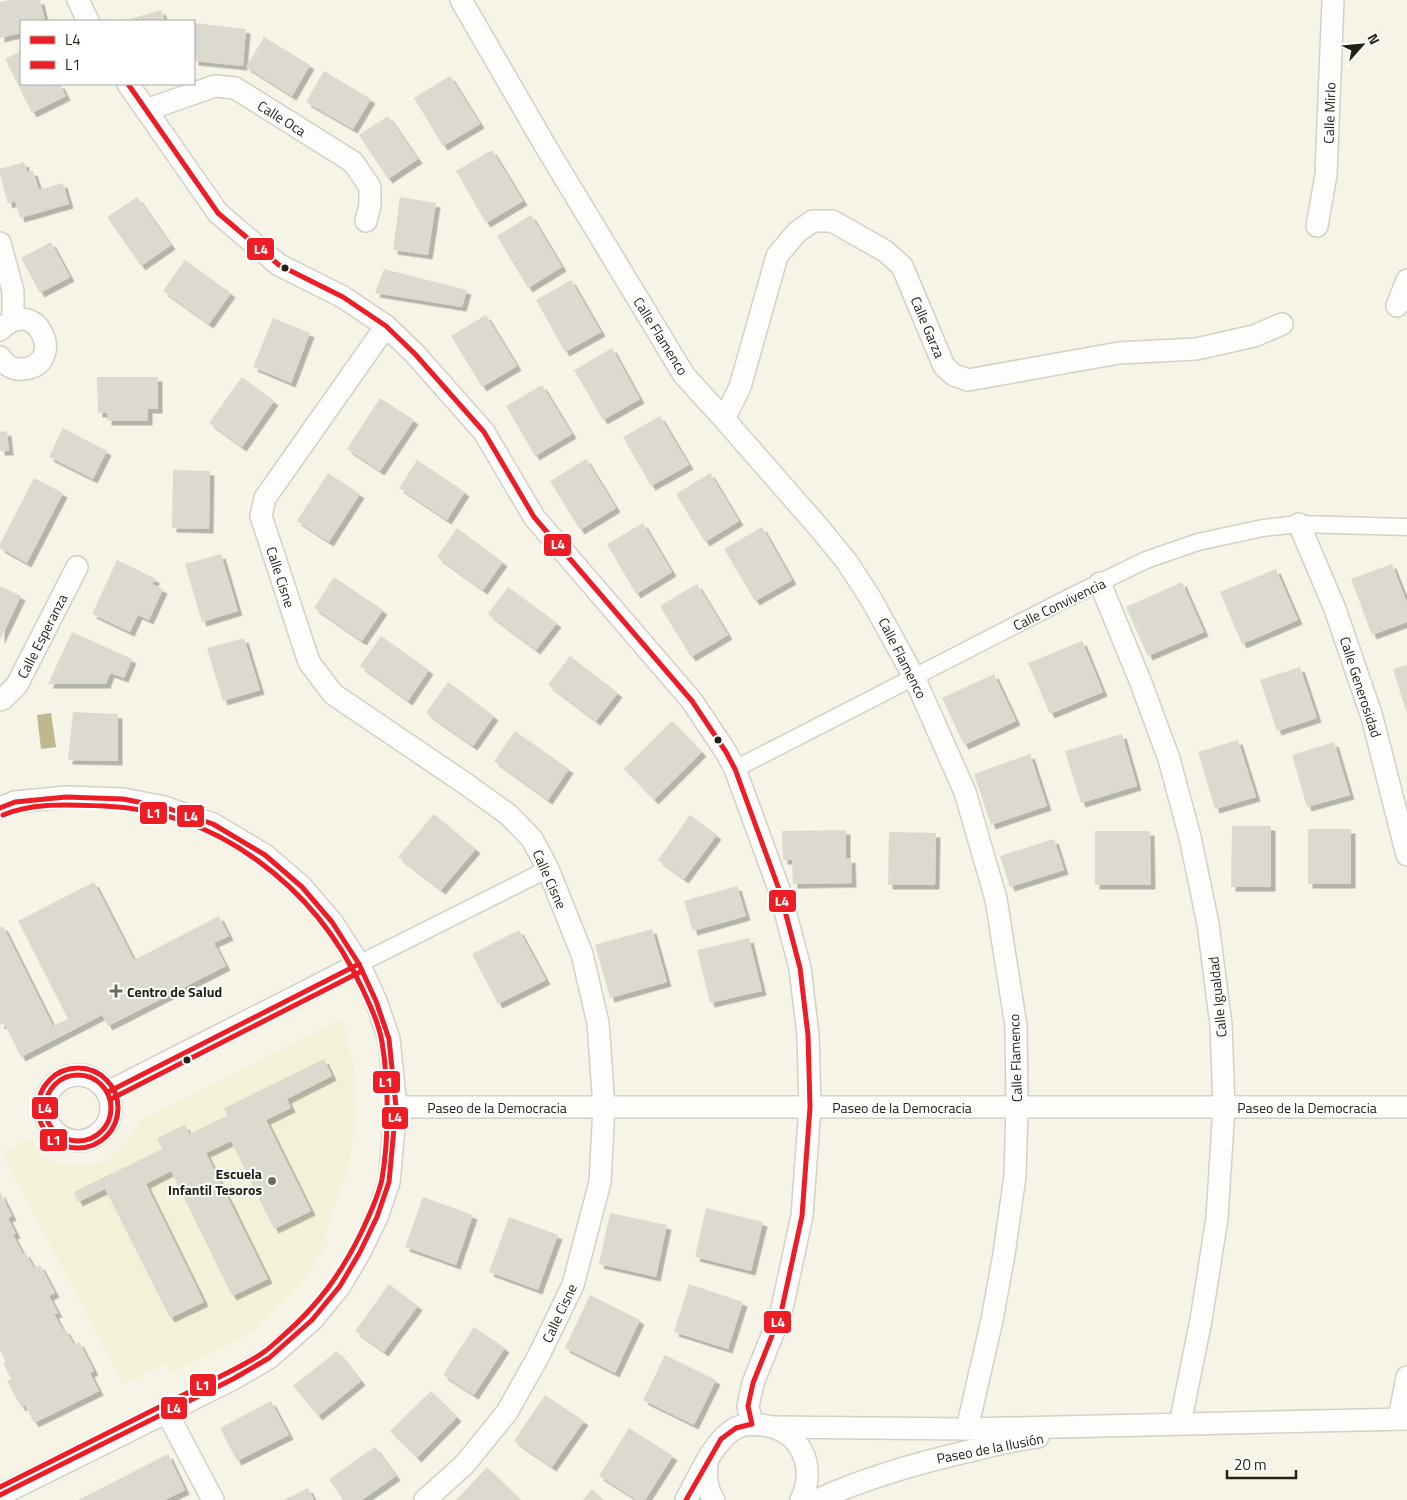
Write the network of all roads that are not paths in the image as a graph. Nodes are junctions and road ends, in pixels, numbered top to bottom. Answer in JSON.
{"nodes":[{"id":1,"x":78,"y":0,"type":"edge"},
{"id":2,"x":461,"y":0,"type":"edge"},
{"id":3,"x":1333,"y":0,"type":"edge"},
{"id":4,"x":88,"y":20,"type":"edge"},
{"id":5,"x":129,"y":85,"type":"edge"},
{"id":6,"x":146,"y":110,"type":"junction"},
{"id":7,"x":366,"y":221,"type":"dead end"},
{"id":8,"x":1317,"y":226,"type":"dead end"},
{"id":9,"x":0,"y":244,"type":"edge"},
{"id":10,"x":1407,"y":280,"type":"edge"},
{"id":11,"x":1397,"y":306,"type":"dead end"},
{"id":12,"x":1282,"y":324,"type":"dead end"},
{"id":13,"x":6,"y":325,"type":"edge"},
{"id":14,"x":386,"y":326,"type":"junction"},
{"id":15,"x":1,"y":362,"type":"edge"},
{"id":16,"x":724,"y":419,"type":"junction"},
{"id":17,"x":1299,"y":524,"type":"junction"},
{"id":18,"x":1407,"y":527,"type":"edge"},
{"id":19,"x":77,"y":567,"type":"dead end"},
{"id":20,"x":1100,"y":584,"type":"junction"},
{"id":21,"x":914,"y":677,"type":"junction"},
{"id":22,"x":0,"y":700,"type":"edge"},
{"id":23,"x":735,"y":769,"type":"junction"},
{"id":24,"x":0,"y":808,"type":"edge"},
{"id":25,"x":1407,"y":855,"type":"edge"},
{"id":26,"x":548,"y":869,"type":"junction"},
{"id":27,"x":358,"y":964,"type":"junction"},
{"id":28,"x":108,"y":1092,"type":"dead end"},
{"id":29,"x":396,"y":1107,"type":"junction"},
{"id":30,"x":604,"y":1107,"type":"junction"},
{"id":31,"x":810,"y":1107,"type":"junction"},
{"id":32,"x":1017,"y":1107,"type":"junction"},
{"id":33,"x":1224,"y":1107,"type":"junction"},
{"id":34,"x":1407,"y":1107,"type":"edge"},
{"id":35,"x":1407,"y":1378,"type":"edge"},
{"id":36,"x":166,"y":1411,"type":"junction"},
{"id":37,"x":1403,"y":1419,"type":"edge"},
{"id":38,"x":752,"y":1424,"type":"junction"},
{"id":39,"x":1180,"y":1424,"type":"junction"},
{"id":40,"x":775,"y":1427,"type":"junction"},
{"id":41,"x":967,"y":1429,"type":"junction"},
{"id":42,"x":707,"y":1463,"type":"junction"},
{"id":43,"x":0,"y":1495,"type":"edge"},
{"id":44,"x":826,"y":1496,"type":"edge"},
{"id":45,"x":213,"y":1500,"type":"edge"},
{"id":46,"x":425,"y":1500,"type":"edge"},
{"id":47,"x":686,"y":1500,"type":"edge"},
{"id":48,"x":714,"y":1500,"type":"edge"},
{"id":49,"x":801,"y":1500,"type":"edge"}],
"edges":[{"from":1,"to":4,"type":"street"},
{"from":2,"to":16,"type":"street","name":"Calle Flamenco"},
{"from":3,"to":8,"type":"street","name":"Calle Mirlo"},
{"from":5,"to":6,"type":"street"},
{"from":6,"to":7,"type":"street","name":"Calle Oca"},
{"from":6,"to":14,"type":"street"},
{"from":9,"to":13,"type":"street"},
{"from":10,"to":11,"type":"street"},
{"from":12,"to":16,"type":"street","name":"Calle Garza"},
{"from":13,"to":15,"type":"street"},
{"from":14,"to":23,"type":"street"},
{"from":14,"to":26,"type":"street","name":"Calle Cisne"},
{"from":16,"to":21,"type":"street","name":"Calle Flamenco"},
{"from":17,"to":18,"type":"street","name":"Calle Convivencia"},
{"from":17,"to":20,"type":"street","name":"Calle Convivencia"},
{"from":17,"to":25,"type":"street","name":"Calle Generosidad"},
{"from":19,"to":22,"type":"street","name":"Calle Esperanza"},
{"from":20,"to":21,"type":"street","name":"Calle Convivencia"},
{"from":20,"to":33,"type":"street","name":"Calle Igualdad"},
{"from":21,"to":23,"type":"street","name":"Calle Convivencia"},
{"from":21,"to":32,"type":"street","name":"Calle Flamenco"},
{"from":23,"to":31,"type":"street"},
{"from":24,"to":27,"type":"street"},
{"from":26,"to":27,"type":"street"},
{"from":26,"to":30,"type":"street","name":"Calle Cisne"},
{"from":27,"to":28,"type":"street"},
{"from":27,"to":29,"type":"street"},
{"from":29,"to":30,"type":"street","name":"Paseo de la Democracia"},
{"from":29,"to":36,"type":"street"},
{"from":30,"to":31,"type":"street","name":"Paseo de la Democracia"},
{"from":30,"to":46,"type":"street","name":"Calle Cisne"},
{"from":31,"to":32,"type":"street","name":"Paseo de la Democracia"},
{"from":31,"to":38,"type":"street"},
{"from":32,"to":33,"type":"street","name":"Paseo de la Democracia"},
{"from":32,"to":41,"type":"street","name":"Calle Flamenco"},
{"from":33,"to":34,"type":"street","name":"Paseo de la Democracia"},
{"from":33,"to":39,"type":"street","name":"Calle Igualdad"},
{"from":35,"to":37,"type":"street"},
{"from":36,"to":43,"type":"street"},
{"from":36,"to":45,"type":"street"},
{"from":37,"to":39,"type":"street","name":"Paseo de la Ilusión"},
{"from":38,"to":40,"type":"street","name":"Paseo de la Ilusión"},
{"from":38,"to":42,"type":"street","name":"Paseo de la Ilusión"},
{"from":39,"to":41,"type":"street","name":"Paseo de la Ilusión"},
{"from":39,"to":44,"type":"street","name":"Paseo de la Ilusión"},
{"from":40,"to":41,"type":"street","name":"Paseo de la Ilusión"},
{"from":40,"to":49,"type":"street","name":"Paseo de la Ilusión"},
{"from":41,"to":44,"type":"street","name":"Paseo de la Ilusión"},
{"from":42,"to":47,"type":"street","name":"Paseo de la Ilusión"},
{"from":42,"to":48,"type":"street"}]}
